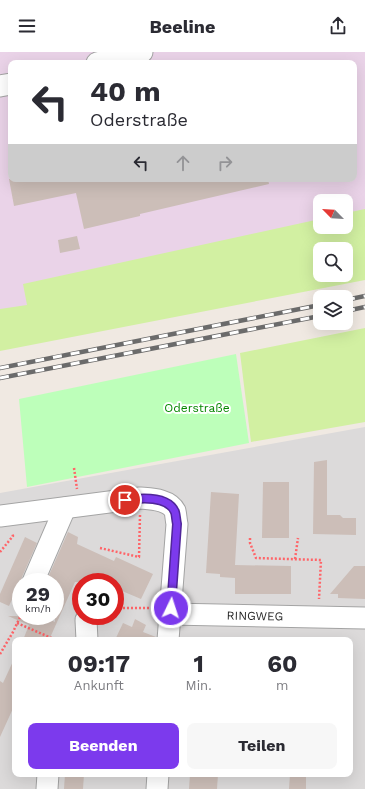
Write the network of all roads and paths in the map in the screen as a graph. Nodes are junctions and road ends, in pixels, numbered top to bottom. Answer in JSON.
{"nodes":[{"id":1,"x":142,"y":52,"type":"edge"},
{"id":2,"x":109,"y":60,"type":"edge"},
{"id":3,"x":140,"y":498,"type":"junction"},
{"id":4,"x":65,"y":508,"type":"junction"},
{"id":5,"x":0,"y":516,"type":"edge"},
{"id":6,"x":250,"y":538,"type":"dead end"},
{"id":7,"x":298,"y":538,"type":"dead end"},
{"id":8,"x":100,"y":548,"type":"dead end"},
{"id":9,"x":295,"y":559,"type":"junction"},
{"id":10,"x":37,"y":573,"type":"edge"},
{"id":11,"x":124,"y":608,"type":"edge"},
{"id":12,"x":171,"y":611,"type":"junction"},
{"id":13,"x":318,"y":617,"type":"junction"},
{"id":14,"x":365,"y":618,"type":"edge"},
{"id":15,"x":16,"y":625,"type":"edge"},
{"id":16,"x":22,"y":625,"type":"edge"},
{"id":17,"x":49,"y":637,"type":"edge"},
{"id":18,"x":168,"y":637,"type":"edge"},
{"id":19,"x":0,"y":654,"type":"edge"},
{"id":20,"x":48,"y":777,"type":"edge"},
{"id":21,"x":158,"y":777,"type":"edge"},
{"id":22,"x":47,"y":789,"type":"edge"},
{"id":23,"x":157,"y":789,"type":"edge"}],
"edges":[{"from":1,"to":2,"type":"street"},
{"from":3,"to":4,"type":"street"},
{"from":3,"to":8,"type":"path"},
{"from":3,"to":12,"type":"street"},
{"from":4,"to":5,"type":"street"},
{"from":4,"to":10,"type":"street"},
{"from":6,"to":9,"type":"path"},
{"from":7,"to":9,"type":"path"},
{"from":9,"to":13,"type":"path"},
{"from":11,"to":12,"type":"path"},
{"from":12,"to":13,"type":"street","name":"RINGWEG"},
{"from":12,"to":18,"type":"street"},
{"from":13,"to":14,"type":"street","name":"RINGWEG"},
{"from":15,"to":19,"type":"path"},
{"from":16,"to":17,"type":"path"},
{"from":20,"to":22,"type":"street"},
{"from":21,"to":23,"type":"street"}]}
